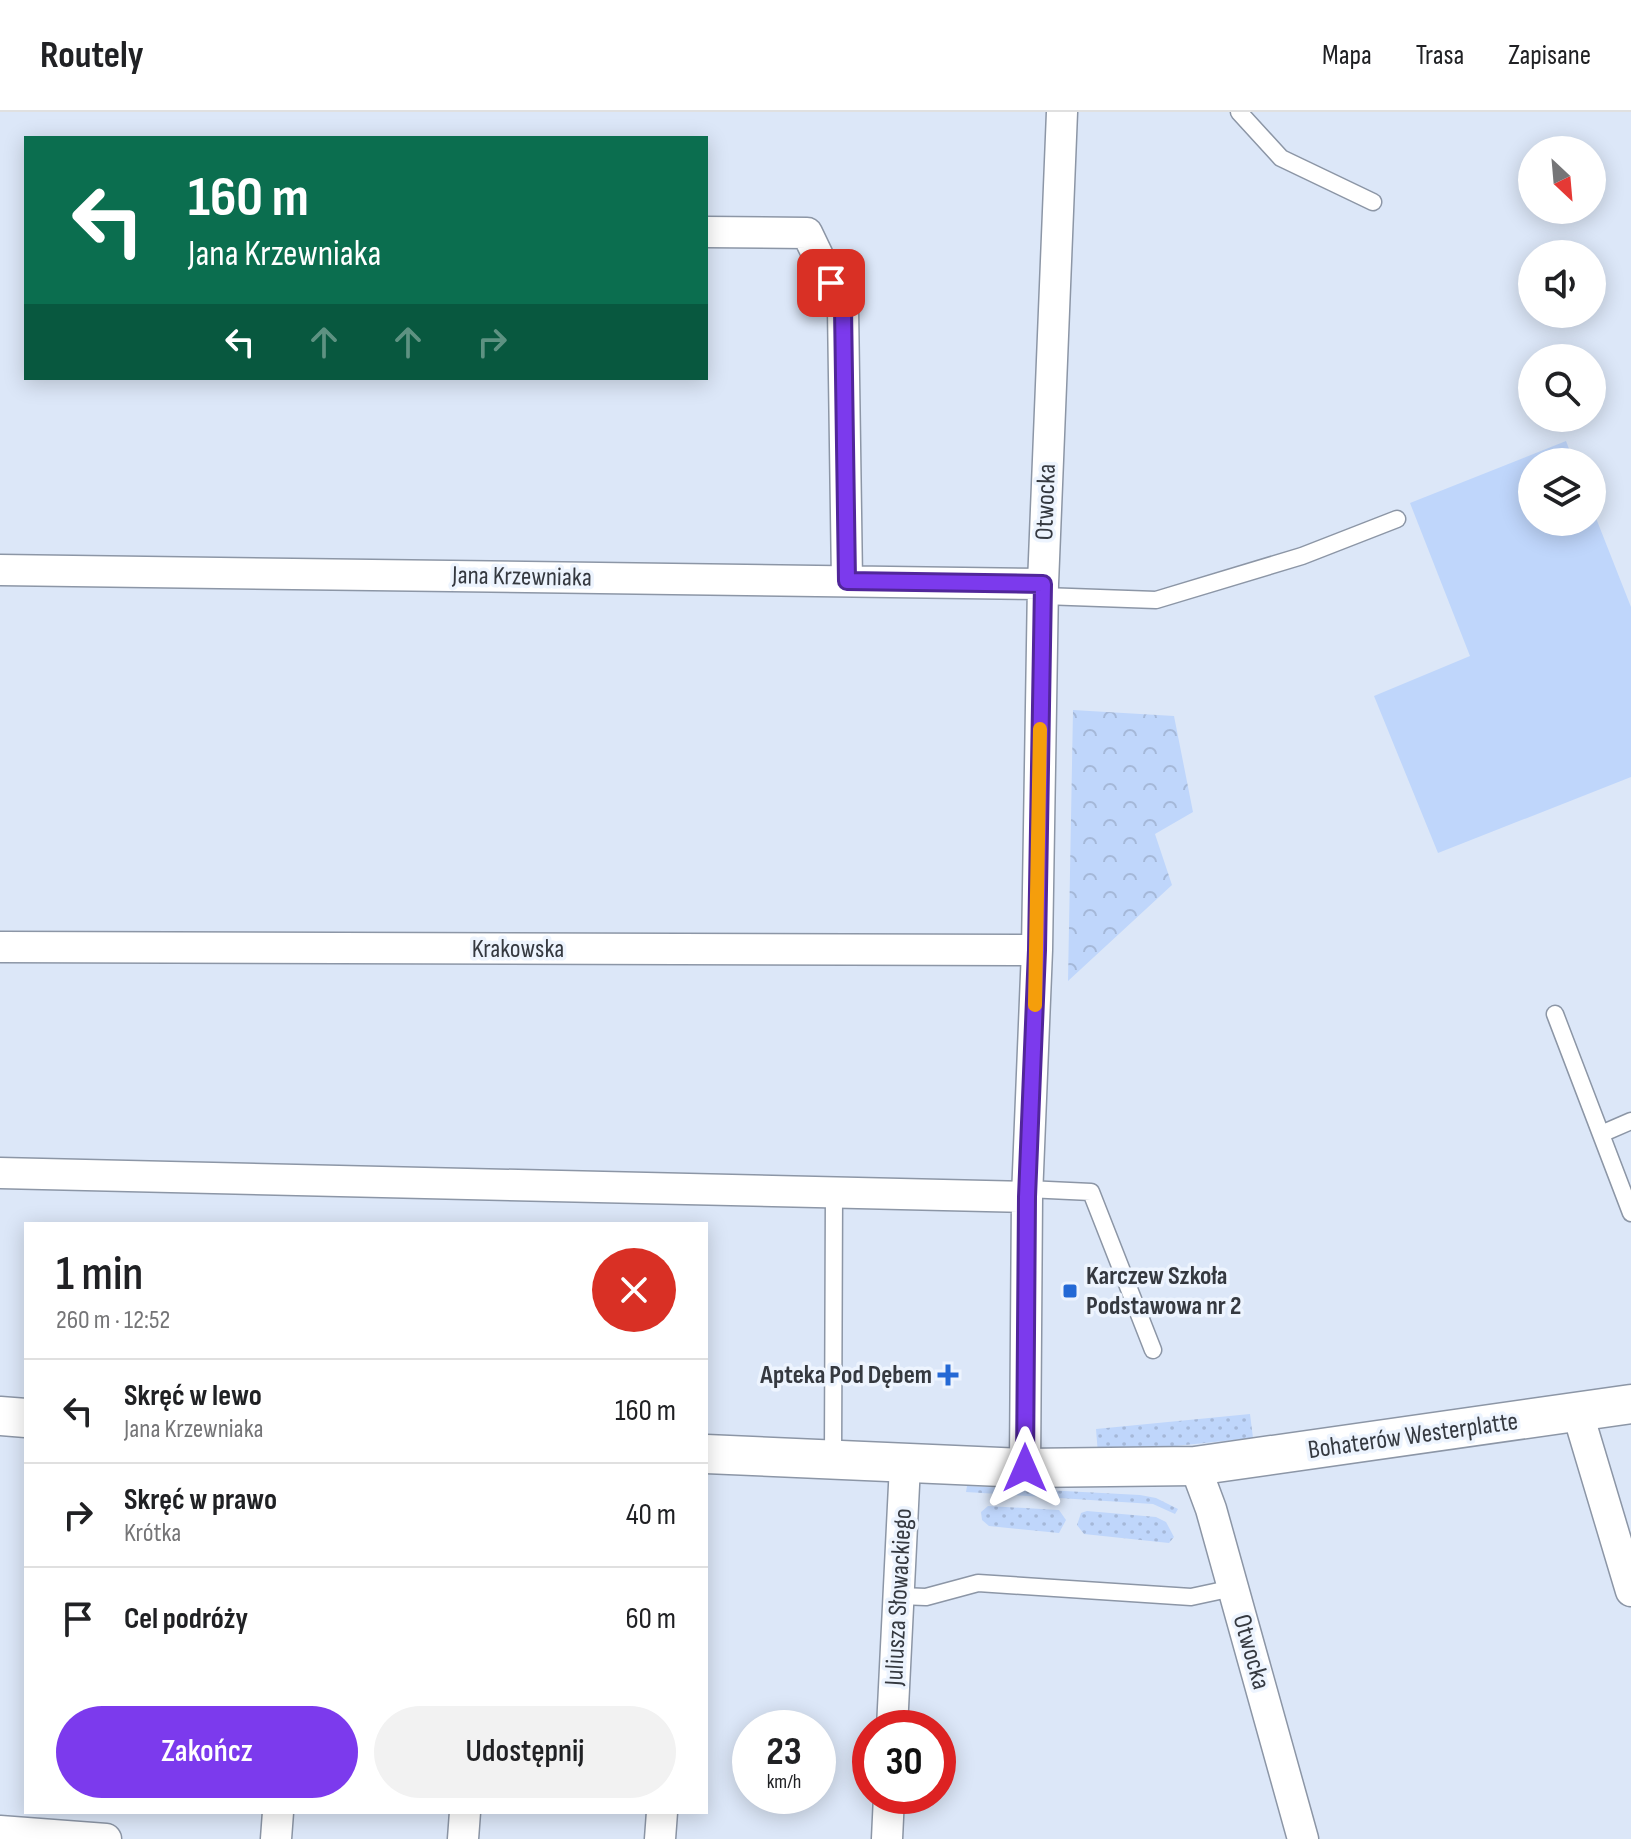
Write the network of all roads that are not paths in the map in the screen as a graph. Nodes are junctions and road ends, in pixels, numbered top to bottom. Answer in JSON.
{"nodes":[{"id":1,"x":1062,"y":112,"type":"edge"},
{"id":2,"x":1239,"y":112,"type":"edge"},
{"id":3,"x":1373,"y":202,"type":"dead end"},
{"id":4,"x":708,"y":232,"type":"edge"},
{"id":5,"x":1397,"y":519,"type":"dead end"},
{"id":6,"x":0,"y":570,"type":"edge"},
{"id":7,"x":847,"y":581,"type":"junction"},
{"id":8,"x":1043,"y":590,"type":"junction"},
{"id":9,"x":0,"y":947,"type":"edge"},
{"id":10,"x":1037,"y":950,"type":"junction"},
{"id":11,"x":1555,"y":1014,"type":"dead end"},
{"id":12,"x":1631,"y":1121,"type":"edge"},
{"id":13,"x":1601,"y":1134,"type":"junction"},
{"id":14,"x":0,"y":1173,"type":"edge"},
{"id":15,"x":834,"y":1193,"type":"junction"},
{"id":16,"x":1027,"y":1193,"type":"junction"},
{"id":17,"x":1631,"y":1213,"type":"edge"},
{"id":18,"x":1153,"y":1350,"type":"dead end"},
{"id":19,"x":1631,"y":1404,"type":"edge"},
{"id":20,"x":1578,"y":1414,"type":"junction"},
{"id":21,"x":0,"y":1416,"type":"edge"},
{"id":22,"x":24,"y":1418,"type":"edge"},
{"id":23,"x":708,"y":1454,"type":"edge"},
{"id":24,"x":833,"y":1461,"type":"junction"},
{"id":25,"x":905,"y":1465,"type":"junction"},
{"id":26,"x":1195,"y":1466,"type":"junction"},
{"id":27,"x":1025,"y":1468,"type":"junction"},
{"id":28,"x":1233,"y":1588,"type":"junction"},
{"id":29,"x":1631,"y":1591,"type":"edge"},
{"id":30,"x":899,"y":1596,"type":"junction"},
{"id":31,"x":893,"y":1710,"type":"edge"},
{"id":32,"x":278,"y":1814,"type":"edge"},
{"id":33,"x":465,"y":1814,"type":"edge"},
{"id":34,"x":662,"y":1814,"type":"edge"},
{"id":35,"x":888,"y":1814,"type":"edge"},
{"id":36,"x":0,"y":1831,"type":"edge"},
{"id":37,"x":106,"y":1839,"type":"edge"},
{"id":38,"x":276,"y":1839,"type":"edge"},
{"id":39,"x":463,"y":1839,"type":"edge"},
{"id":40,"x":660,"y":1839,"type":"edge"},
{"id":41,"x":887,"y":1839,"type":"edge"},
{"id":42,"x":1303,"y":1839,"type":"edge"}],
"edges":[{"from":1,"to":8,"type":"street","name":"Otwocka"},
{"from":2,"to":3,"type":"lane"},
{"from":4,"to":7,"type":"street"},
{"from":5,"to":8,"type":"lane"},
{"from":6,"to":7,"type":"street","name":"Jana Krzewniaka"},
{"from":7,"to":8,"type":"street","name":"Jana Krzewniaka"},
{"from":8,"to":10,"type":"street","name":"Otwocka"},
{"from":9,"to":10,"type":"street","name":"Krakowska"},
{"from":10,"to":16,"type":"street","name":"Otwocka"},
{"from":11,"to":13,"type":"lane"},
{"from":12,"to":13,"type":"lane"},
{"from":13,"to":17,"type":"lane"},
{"from":14,"to":15,"type":"street"},
{"from":15,"to":16,"type":"street"},
{"from":15,"to":24,"type":"lane"},
{"from":16,"to":18,"type":"lane"},
{"from":16,"to":27,"type":"street","name":"Otwocka"},
{"from":19,"to":20,"type":"street","name":"Bohaterów Westerplatte"},
{"from":20,"to":26,"type":"street","name":"Bohaterów Westerplatte"},
{"from":20,"to":29,"type":"street"},
{"from":21,"to":22,"type":"street"},
{"from":23,"to":24,"type":"street"},
{"from":24,"to":25,"type":"street"},
{"from":25,"to":27,"type":"street"},
{"from":25,"to":30,"type":"street","name":"Juliusza Słowackiego"},
{"from":26,"to":27,"type":"street","name":"Bohaterów Westerplatte"},
{"from":26,"to":28,"type":"street","name":"Otwocka"},
{"from":28,"to":30,"type":"lane"},
{"from":28,"to":42,"type":"street","name":"Otwocka"},
{"from":30,"to":31,"type":"street","name":"Juliusza Słowackiego"},
{"from":32,"to":38,"type":"street"},
{"from":33,"to":39,"type":"street"},
{"from":34,"to":40,"type":"street"},
{"from":35,"to":41,"type":"street"},
{"from":36,"to":37,"type":"street"}]}
